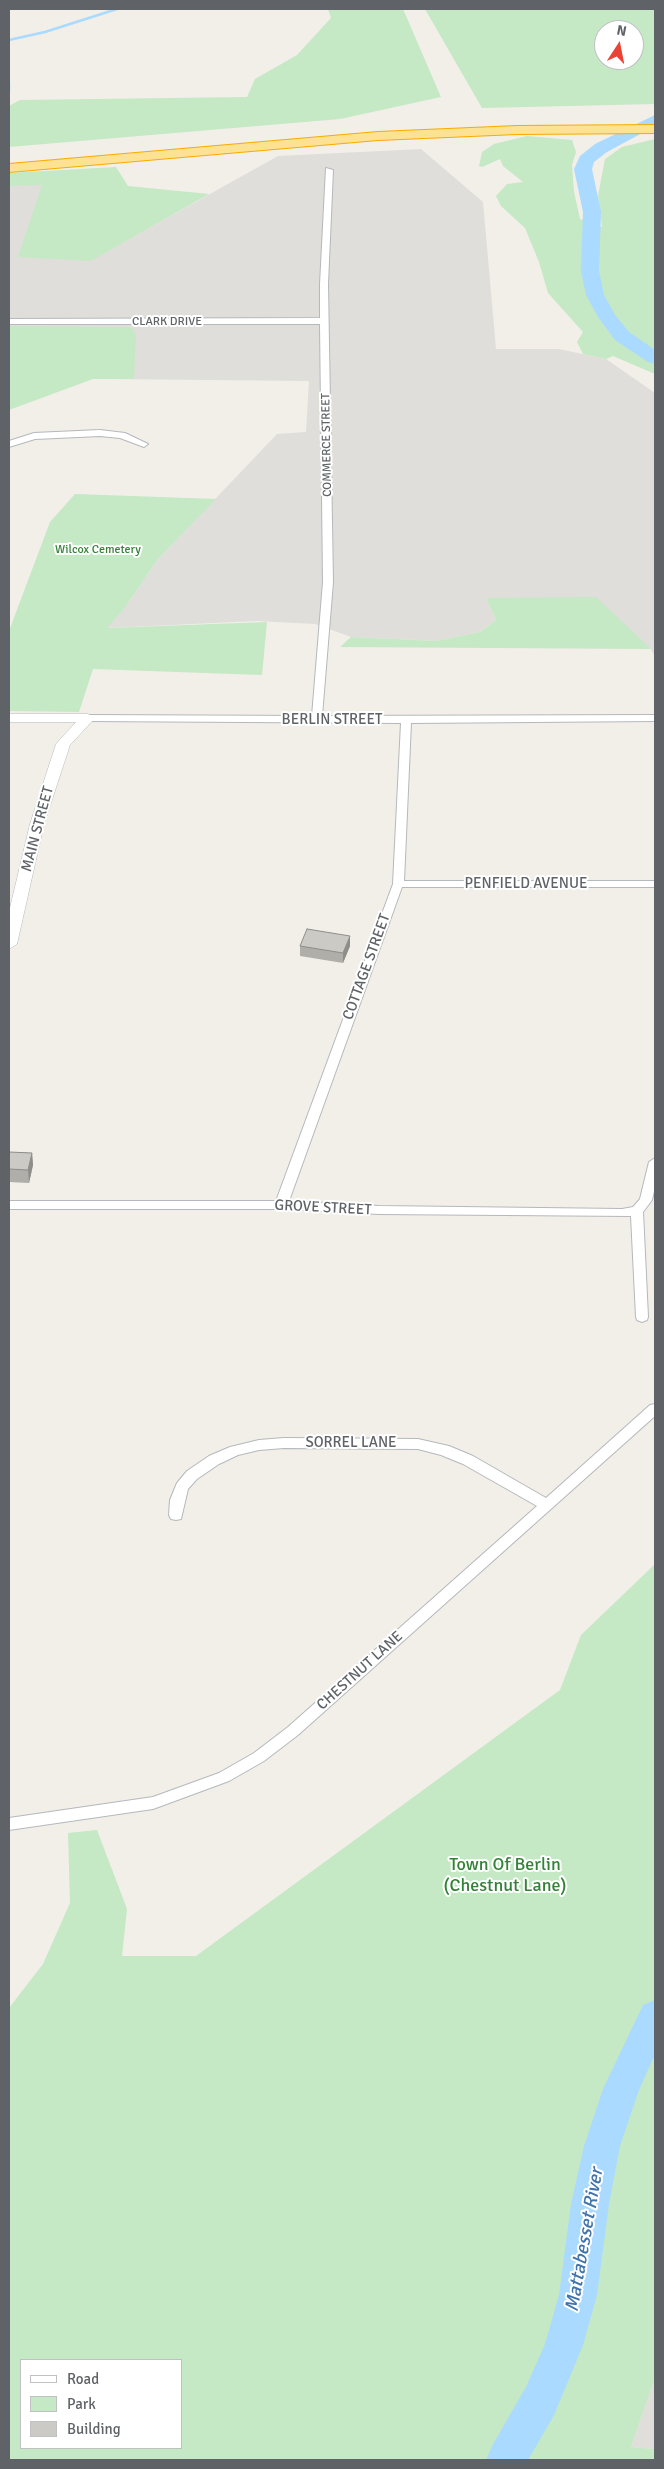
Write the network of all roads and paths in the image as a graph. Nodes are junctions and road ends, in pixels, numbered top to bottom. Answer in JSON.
{"nodes":[{"id":1,"x":655,"y":118,"type":"edge"},
{"id":2,"x":655,"y":129,"type":"edge"},
{"id":3,"x":9,"y":155,"type":"edge"},
{"id":4,"x":9,"y":168,"type":"edge"},
{"id":5,"x":329,"y":170,"type":"dead end"},
{"id":6,"x":325,"y":321,"type":"junction"},
{"id":7,"x":9,"y":322,"type":"edge"},
{"id":8,"x":9,"y":444,"type":"edge"},
{"id":9,"x":144,"y":444,"type":"dead end"},
{"id":10,"x":9,"y":718,"type":"edge"},
{"id":11,"x":43,"y":718,"type":"junction"},
{"id":12,"x":88,"y":718,"type":"junction"},
{"id":13,"x":655,"y":718,"type":"edge"},
{"id":14,"x":318,"y":720,"type":"junction"},
{"id":15,"x":406,"y":720,"type":"junction"},
{"id":16,"x":63,"y":744,"type":"junction"},
{"id":17,"x":398,"y":884,"type":"junction"},
{"id":18,"x":655,"y":884,"type":"edge"},
{"id":19,"x":9,"y":944,"type":"edge"},
{"id":20,"x":655,"y":1162,"type":"edge"},
{"id":21,"x":9,"y":1205,"type":"edge"},
{"id":22,"x":281,"y":1205,"type":"junction"},
{"id":23,"x":637,"y":1211,"type":"junction"},
{"id":24,"x":642,"y":1317,"type":"dead end"},
{"id":25,"x":655,"y":1409,"type":"edge"},
{"id":26,"x":547,"y":1505,"type":"junction"},
{"id":27,"x":176,"y":1515,"type":"dead end"},
{"id":28,"x":9,"y":1824,"type":"edge"}],
"edges":[{"from":1,"to":3,"type":"highway"},
{"from":2,"to":4,"type":"highway"},
{"from":5,"to":6,"type":"street","name":"COMMERCE STREET"},
{"from":6,"to":7,"type":"street","name":"CLARK DRIVE"},
{"from":6,"to":14,"type":"street","name":"COMMERCE STREET"},
{"from":8,"to":9,"type":"street"},
{"from":10,"to":11,"type":"street","name":"BERLIN STREET"},
{"from":11,"to":12,"type":"street","name":"BERLIN STREET"},
{"from":11,"to":16,"type":"street"},
{"from":12,"to":14,"type":"street","name":"BERLIN STREET"},
{"from":12,"to":16,"type":"street","name":"MAIN STREET"},
{"from":13,"to":15,"type":"street","name":"BERLIN STREET"},
{"from":14,"to":15,"type":"street","name":"BERLIN STREET"},
{"from":15,"to":17,"type":"street","name":"COTTAGE STREET"},
{"from":16,"to":19,"type":"street","name":"MAIN STREET"},
{"from":17,"to":18,"type":"street","name":"PENFIELD AVENUE"},
{"from":17,"to":22,"type":"street","name":"COTTAGE STREET"},
{"from":20,"to":23,"type":"street"},
{"from":21,"to":22,"type":"street","name":"GROVE STREET"},
{"from":22,"to":23,"type":"street","name":"GROVE STREET"},
{"from":23,"to":24,"type":"street"},
{"from":25,"to":26,"type":"street","name":"CHESTNUT LANE"},
{"from":26,"to":27,"type":"street","name":"SORREL LANE"},
{"from":26,"to":28,"type":"street","name":"CHESTNUT LANE"}]}
